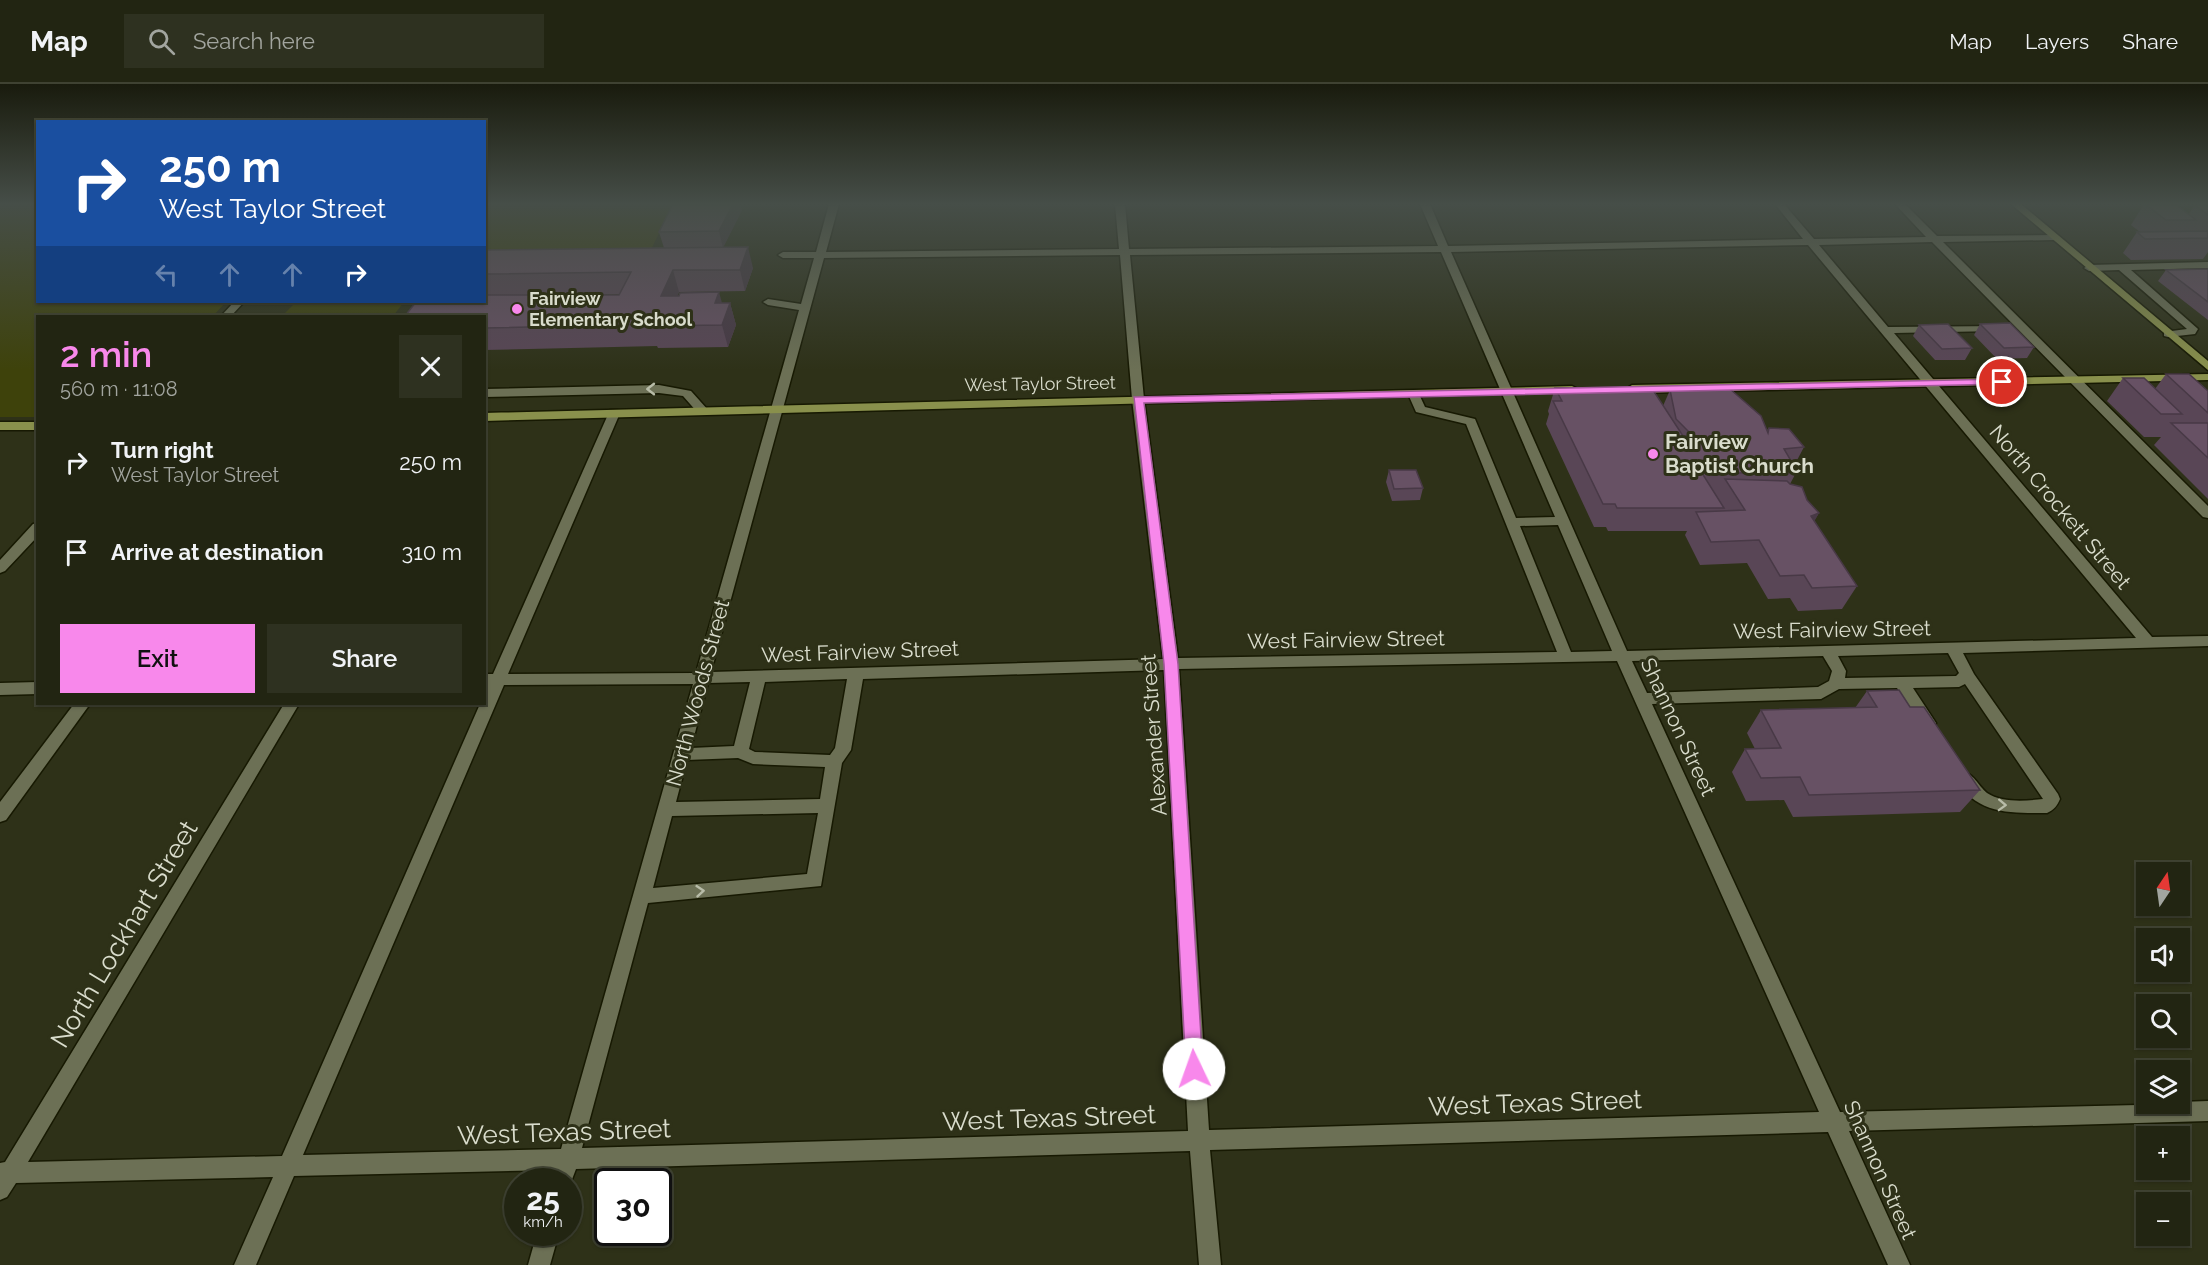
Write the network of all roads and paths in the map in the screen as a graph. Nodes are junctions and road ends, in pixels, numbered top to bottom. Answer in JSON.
{"nodes":[{"id":1,"x":819,"y":259,"type":"edge"},
{"id":2,"x":1126,"y":259,"type":"edge"},
{"id":3,"x":1448,"y":259,"type":"edge"},
{"id":4,"x":1827,"y":259,"type":"edge"},
{"id":5,"x":1954,"y":259,"type":"edge"},
{"id":6,"x":2079,"y":259,"type":"edge"},
{"id":7,"x":2208,"y":265,"type":"edge"},
{"id":8,"x":2121,"y":267,"type":"junction"},
{"id":9,"x":2090,"y":268,"type":"junction"},
{"id":10,"x":768,"y":302,"type":"dead end"},
{"id":11,"x":238,"y":303,"type":"edge"},
{"id":12,"x":805,"y":308,"type":"junction"},
{"id":13,"x":227,"y":315,"type":"edge"},
{"id":14,"x":2021,"y":327,"type":"junction"},
{"id":15,"x":1886,"y":330,"type":"junction"},
{"id":16,"x":2168,"y":334,"type":"junction"},
{"id":17,"x":2208,"y":367,"type":"edge"},
{"id":18,"x":2208,"y":377,"type":"edge"},
{"id":19,"x":2073,"y":380,"type":"junction"},
{"id":20,"x":1932,"y":384,"type":"junction"},
{"id":21,"x":1622,"y":389,"type":"edge"},
{"id":22,"x":1588,"y":390,"type":"edge"},
{"id":23,"x":1508,"y":392,"type":"junction"},
{"id":24,"x":486,"y":393,"type":"edge"},
{"id":25,"x":1414,"y":394,"type":"junction"},
{"id":26,"x":1138,"y":399,"type":"junction"},
{"id":27,"x":776,"y":408,"type":"junction"},
{"id":28,"x":702,"y":410,"type":"junction"},
{"id":29,"x":615,"y":413,"type":"junction"},
{"id":30,"x":486,"y":417,"type":"edge"},
{"id":31,"x":0,"y":426,"type":"edge"},
{"id":32,"x":36,"y":426,"type":"edge"},
{"id":33,"x":2208,"y":514,"type":"edge"},
{"id":34,"x":1564,"y":521,"type":"junction"},
{"id":35,"x":1510,"y":522,"type":"junction"},
{"id":36,"x":36,"y":529,"type":"edge"},
{"id":37,"x":0,"y":568,"type":"edge"},
{"id":38,"x":2208,"y":641,"type":"edge"},
{"id":39,"x":2148,"y":642,"type":"junction"},
{"id":40,"x":1952,"y":648,"type":"junction"},
{"id":41,"x":1828,"y":651,"type":"junction"},
{"id":42,"x":1623,"y":656,"type":"junction"},
{"id":43,"x":1566,"y":657,"type":"junction"},
{"id":44,"x":1171,"y":664,"type":"junction"},
{"id":45,"x":856,"y":673,"type":"junction"},
{"id":46,"x":1967,"y":675,"type":"junction"},
{"id":47,"x":759,"y":676,"type":"junction"},
{"id":48,"x":703,"y":678,"type":"junction"},
{"id":49,"x":492,"y":680,"type":"edge"},
{"id":50,"x":1901,"y":682,"type":"junction"},
{"id":51,"x":1836,"y":684,"type":"junction"},
{"id":52,"x":36,"y":688,"type":"edge"},
{"id":53,"x":0,"y":689,"type":"edge"},
{"id":54,"x":486,"y":694,"type":"edge"},
{"id":55,"x":1642,"y":699,"type":"junction"},
{"id":56,"x":81,"y":705,"type":"edge"},
{"id":57,"x":291,"y":705,"type":"edge"},
{"id":58,"x":482,"y":705,"type":"edge"},
{"id":59,"x":1938,"y":738,"type":"edge"},
{"id":60,"x":740,"y":752,"type":"junction"},
{"id":61,"x":682,"y":754,"type":"junction"},
{"id":62,"x":834,"y":761,"type":"junction"},
{"id":63,"x":1956,"y":765,"type":"edge"},
{"id":64,"x":827,"y":806,"type":"junction"},
{"id":65,"x":666,"y":809,"type":"junction"},
{"id":66,"x":0,"y":815,"type":"edge"},
{"id":67,"x":642,"y":896,"type":"junction"},
{"id":68,"x":2208,"y":1111,"type":"edge"},
{"id":69,"x":1835,"y":1121,"type":"junction"},
{"id":70,"x":1198,"y":1140,"type":"junction"},
{"id":71,"x":568,"y":1159,"type":"junction"},
{"id":72,"x":288,"y":1166,"type":"junction"},
{"id":73,"x":566,"y":1168,"type":"edge"},
{"id":74,"x":3,"y":1178,"type":"edge"},
{"id":75,"x":544,"y":1246,"type":"edge"},
{"id":76,"x":245,"y":1265,"type":"edge"},
{"id":77,"x":539,"y":1265,"type":"edge"},
{"id":78,"x":1210,"y":1265,"type":"edge"},
{"id":79,"x":1899,"y":1265,"type":"edge"}],
"edges":[{"from":1,"to":12,"type":"street","name":"North Woods Street"},
{"from":2,"to":26,"type":"street","name":"Alexander Street"},
{"from":3,"to":23,"type":"street","name":"Shannon Street"},
{"from":4,"to":15,"type":"street","name":"North Crockett Street"},
{"from":5,"to":14,"type":"street"},
{"from":6,"to":9,"type":"main road"},
{"from":7,"to":8,"type":"street"},
{"from":8,"to":9,"type":"street"},
{"from":8,"to":16,"type":"street"},
{"from":9,"to":16,"type":"main road"},
{"from":10,"to":12,"type":"street"},
{"from":11,"to":13,"type":"street"},
{"from":12,"to":27,"type":"street","name":"North Woods Street"},
{"from":14,"to":15,"type":"street"},
{"from":14,"to":19,"type":"street"},
{"from":15,"to":20,"type":"street","name":"North Crockett Street"},
{"from":16,"to":17,"type":"main road"},
{"from":18,"to":19,"type":"main road"},
{"from":19,"to":20,"type":"main road"},
{"from":19,"to":33,"type":"street"},
{"from":20,"to":21,"type":"main road"},
{"from":20,"to":39,"type":"street","name":"North Crockett Street"},
{"from":22,"to":23,"type":"main road","name":"West Taylor Street"},
{"from":23,"to":25,"type":"main road","name":"West Taylor Street"},
{"from":23,"to":34,"type":"street","name":"Shannon Street"},
{"from":28,"to":24,"type":"street","one_way":true},
{"from":25,"to":26,"type":"main road","name":"West Taylor Street"},
{"from":25,"to":35,"type":"street"},
{"from":26,"to":27,"type":"main road","name":"West Taylor Street"},
{"from":26,"to":44,"type":"street","name":"Alexander Street"},
{"from":27,"to":28,"type":"main road","name":"West Taylor Street"},
{"from":27,"to":48,"type":"street","name":"North Woods Street"},
{"from":28,"to":29,"type":"main road","name":"West Taylor Street"},
{"from":29,"to":30,"type":"main road","name":"West Taylor Street"},
{"from":29,"to":49,"type":"street"},
{"from":31,"to":32,"type":"main road"},
{"from":34,"to":35,"type":"street"},
{"from":34,"to":42,"type":"street","name":"Shannon Street"},
{"from":35,"to":43,"type":"street"},
{"from":36,"to":37,"type":"street"},
{"from":38,"to":39,"type":"street","name":"West Fairview Street"},
{"from":39,"to":40,"type":"street","name":"West Fairview Street"},
{"from":40,"to":41,"type":"street","name":"West Fairview Street"},
{"from":40,"to":46,"type":"street"},
{"from":41,"to":42,"type":"street","name":"West Fairview Street"},
{"from":41,"to":51,"type":"street"},
{"from":42,"to":43,"type":"street","name":"West Fairview Street"},
{"from":42,"to":55,"type":"street","name":"Shannon Street"},
{"from":43,"to":44,"type":"street","name":"West Fairview Street"},
{"from":44,"to":45,"type":"street","name":"West Fairview Street"},
{"from":44,"to":70,"type":"street","name":"Alexander Street"},
{"from":45,"to":47,"type":"street","name":"West Fairview Street"},
{"from":45,"to":62,"type":"street"},
{"from":46,"to":50,"type":"street"},
{"from":63,"to":46,"type":"street","one_way":true},
{"from":47,"to":48,"type":"street","name":"West Fairview Street"},
{"from":47,"to":60,"type":"street"},
{"from":48,"to":49,"type":"street","name":"West Fairview Street"},
{"from":48,"to":61,"type":"street","name":"North Woods Street"},
{"from":49,"to":54,"type":"street"},
{"from":50,"to":51,"type":"street"},
{"from":50,"to":59,"type":"street"},
{"from":51,"to":55,"type":"street"},
{"from":52,"to":53,"type":"street"},
{"from":55,"to":69,"type":"street","name":"Shannon Street"},
{"from":56,"to":66,"type":"street"},
{"from":57,"to":74,"type":"street","name":"North Lockhart Street"},
{"from":58,"to":72,"type":"street"},
{"from":60,"to":61,"type":"street"},
{"from":60,"to":62,"type":"street"},
{"from":61,"to":65,"type":"street","name":"North Woods Street"},
{"from":62,"to":64,"type":"street"},
{"from":64,"to":65,"type":"street"},
{"from":67,"to":64,"type":"street","one_way":true},
{"from":65,"to":67,"type":"street","name":"North Woods Street"},
{"from":67,"to":71,"type":"street","name":"North Woods Street"},
{"from":68,"to":69,"type":"street","name":"West Texas Street"},
{"from":69,"to":70,"type":"street","name":"West Texas Street"},
{"from":69,"to":79,"type":"street","name":"Shannon Street"},
{"from":70,"to":71,"type":"street","name":"West Texas Street"},
{"from":70,"to":78,"type":"street","name":"Alexander Street"},
{"from":71,"to":72,"type":"street","name":"West Texas Street"},
{"from":71,"to":73,"type":"street","name":"North Woods Street"},
{"from":72,"to":74,"type":"street","name":"West Texas Street"},
{"from":72,"to":76,"type":"street"},
{"from":75,"to":77,"type":"street"}]}
